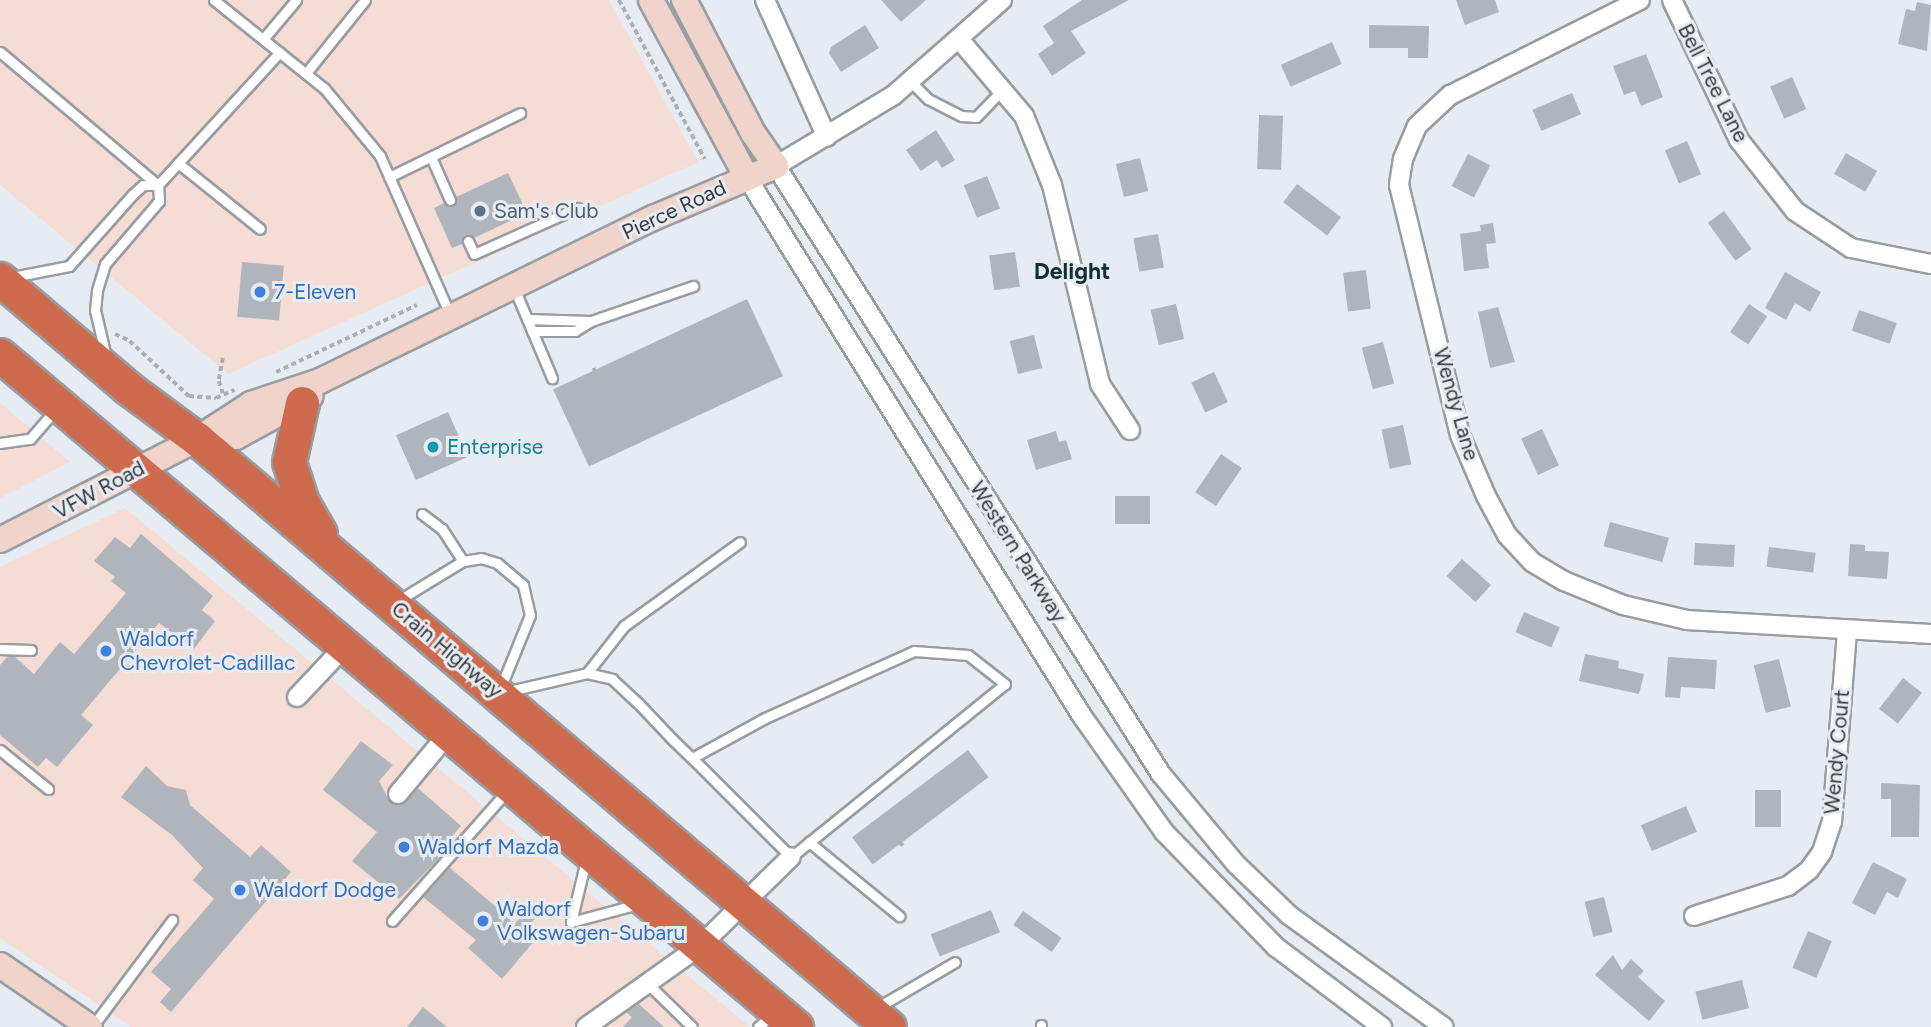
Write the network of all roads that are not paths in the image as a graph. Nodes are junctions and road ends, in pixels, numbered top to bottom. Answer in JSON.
{"nodes":[{"id":1,"x":215,"y":0,"type":"edge"},
{"id":2,"x":296,"y":0,"type":"edge"},
{"id":3,"x":365,"y":0,"type":"edge"},
{"id":4,"x":651,"y":0,"type":"edge"},
{"id":5,"x":684,"y":0,"type":"edge"},
{"id":6,"x":765,"y":0,"type":"edge"},
{"id":7,"x":1002,"y":0,"type":"edge"},
{"id":8,"x":1640,"y":0,"type":"edge"},
{"id":9,"x":1672,"y":0,"type":"edge"},
{"id":10,"x":264,"y":38,"type":"junction"},
{"id":11,"x":959,"y":40,"type":"junction"},
{"id":12,"x":0,"y":52,"type":"edge"},
{"id":13,"x":280,"y":52,"type":"junction"},
{"id":14,"x":306,"y":74,"type":"junction"},
{"id":15,"x":911,"y":82,"type":"junction"},
{"id":16,"x":1002,"y":90,"type":"junction"},
{"id":17,"x":520,"y":113,"type":"dead end"},
{"id":18,"x":827,"y":137,"type":"junction"},
{"id":19,"x":430,"y":157,"type":"junction"},
{"id":20,"x":178,"y":163,"type":"junction"},
{"id":21,"x":776,"y":166,"type":"junction"},
{"id":22,"x":746,"y":176,"type":"junction"},
{"id":23,"x":389,"y":177,"type":"junction"},
{"id":24,"x":158,"y":185,"type":"junction"},
{"id":25,"x":450,"y":200,"type":"dead end"},
{"id":26,"x":577,"y":208,"type":"dead end"},
{"id":27,"x":260,"y":229,"type":"dead end"},
{"id":28,"x":468,"y":241,"type":"dead end"},
{"id":29,"x":1931,"y":264,"type":"edge"},
{"id":30,"x":0,"y":279,"type":"edge"},
{"id":31,"x":692,"y":286,"type":"dead end"},
{"id":32,"x":514,"y":288,"type":"junction"},
{"id":33,"x":452,"y":318,"type":"junction"},
{"id":34,"x":527,"y":319,"type":"junction"},
{"id":35,"x":591,"y":321,"type":"junction"},
{"id":36,"x":532,"y":331,"type":"junction"},
{"id":37,"x":1,"y":358,"type":"edge"},
{"id":38,"x":110,"y":373,"type":"junction"},
{"id":39,"x":552,"y":378,"type":"dead end"},
{"id":40,"x":311,"y":392,"type":"junction"},
{"id":41,"x":59,"y":405,"type":"junction"},
{"id":42,"x":1130,"y":429,"type":"dead end"},
{"id":43,"x":197,"y":439,"type":"junction"},
{"id":44,"x":0,"y":443,"type":"edge"},
{"id":45,"x":137,"y":471,"type":"junction"},
{"id":46,"x":422,"y":514,"type":"dead end"},
{"id":47,"x":0,"y":540,"type":"edge"},
{"id":48,"x":740,"y":542,"type":"dead end"},
{"id":49,"x":332,"y":553,"type":"junction"},
{"id":50,"x":463,"y":561,"type":"junction"},
{"id":51,"x":392,"y":604,"type":"junction"},
{"id":52,"x":1847,"y":630,"type":"junction"},
{"id":53,"x":1931,"y":634,"type":"edge"},
{"id":54,"x":345,"y":646,"type":"junction"},
{"id":55,"x":0,"y":649,"type":"edge"},
{"id":56,"x":31,"y":650,"type":"dead end"},
{"id":57,"x":587,"y":673,"type":"junction"},
{"id":58,"x":499,"y":694,"type":"junction"},
{"id":59,"x":297,"y":697,"type":"dead end"},
{"id":60,"x":448,"y":734,"type":"junction"},
{"id":61,"x":0,"y":750,"type":"edge"},
{"id":62,"x":692,"y":758,"type":"junction"},
{"id":63,"x":511,"y":787,"type":"junction"},
{"id":64,"x":48,"y":789,"type":"dead end"},
{"id":65,"x":398,"y":794,"type":"dead end"},
{"id":66,"x":809,"y":842,"type":"junction"},
{"id":67,"x":588,"y":852,"type":"junction"},
{"id":68,"x":791,"y":857,"type":"junction"},
{"id":69,"x":743,"y":900,"type":"junction"},
{"id":70,"x":646,"y":901,"type":"junction"},
{"id":71,"x":899,"y":916,"type":"dead end"},
{"id":72,"x":1694,"y":916,"type":"dead end"},
{"id":73,"x":172,"y":920,"type":"dead end"},
{"id":74,"x":392,"y":921,"type":"dead end"},
{"id":75,"x":700,"y":946,"type":"junction"},
{"id":76,"x":955,"y":961,"type":"dead end"},
{"id":77,"x":0,"y":965,"type":"edge"},
{"id":78,"x":647,"y":983,"type":"junction"},
{"id":79,"x":880,"y":1019,"type":"edge"},
{"id":80,"x":777,"y":1022,"type":"edge"},
{"id":81,"x":685,"y":1025,"type":"edge"},
{"id":82,"x":91,"y":1027,"type":"edge"},
{"id":83,"x":586,"y":1027,"type":"edge"},
{"id":84,"x":1382,"y":1027,"type":"edge"},
{"id":85,"x":1444,"y":1027,"type":"edge"}],
"edges":[{"from":1,"to":10,"type":"lane"},
{"from":2,"to":10,"type":"lane"},
{"from":3,"to":14,"type":"lane"},
{"from":4,"to":22,"type":"main road","name":"Western Parkway"},
{"from":5,"to":21,"type":"main road","name":"Western Parkway"},
{"from":6,"to":18,"type":"street"},
{"from":7,"to":11,"type":"street","name":"Pierce Road"},
{"from":8,"to":52,"type":"street","name":"Wendy Lane"},
{"from":9,"to":29,"type":"street","name":"Bell Tree Lane"},
{"from":10,"to":13,"type":"lane"},
{"from":11,"to":15,"type":"street","name":"Pierce Road"},
{"from":11,"to":16,"type":"street"},
{"from":12,"to":24,"type":"lane"},
{"from":13,"to":14,"type":"lane"},
{"from":13,"to":20,"type":"lane"},
{"from":14,"to":23,"type":"lane"},
{"from":15,"to":16,"type":"lane"},
{"from":15,"to":18,"type":"street","name":"Pierce Road"},
{"from":16,"to":42,"type":"street"},
{"from":17,"to":19,"type":"lane"},
{"from":18,"to":21,"type":"street","name":"Pierce Road"},
{"from":19,"to":23,"type":"lane"},
{"from":19,"to":25,"type":"lane"},
{"from":20,"to":24,"type":"lane"},
{"from":20,"to":27,"type":"lane"},
{"from":21,"to":22,"type":"main road","name":"Pierce Road"},
{"from":21,"to":85,"type":"street","name":"Western Parkway"},
{"from":22,"to":32,"type":"main road","name":"Pierce Road"},
{"from":22,"to":84,"type":"street","name":"Western Parkway"},
{"from":23,"to":33,"type":"lane"},
{"from":24,"to":30,"type":"lane"},
{"from":24,"to":38,"type":"lane"},
{"from":26,"to":28,"type":"lane"},
{"from":30,"to":38,"type":"highway","name":"Crain Highway"},
{"from":31,"to":35,"type":"lane"},
{"from":32,"to":33,"type":"main road","name":"Pierce Road"},
{"from":32,"to":34,"type":"lane"},
{"from":33,"to":40,"type":"main road","name":"Pierce Road"},
{"from":34,"to":35,"type":"lane"},
{"from":34,"to":36,"type":"lane"},
{"from":35,"to":36,"type":"lane"},
{"from":36,"to":39,"type":"lane"},
{"from":37,"to":41,"type":"highway"},
{"from":38,"to":43,"type":"highway","name":"Crain Highway"},
{"from":40,"to":43,"type":"main road","name":"Pierce Road"},
{"from":40,"to":49,"type":"highway"},
{"from":41,"to":44,"type":"lane"},
{"from":41,"to":45,"type":"highway"},
{"from":43,"to":45,"type":"main road","name":"VFW Road"},
{"from":43,"to":49,"type":"highway","name":"Crain Highway"},
{"from":45,"to":47,"type":"main road","name":"VFW Road"},
{"from":45,"to":54,"type":"highway"},
{"from":46,"to":50,"type":"lane"},
{"from":48,"to":57,"type":"lane"},
{"from":49,"to":51,"type":"highway","name":"Crain Highway"},
{"from":50,"to":51,"type":"lane"},
{"from":50,"to":58,"type":"lane"},
{"from":51,"to":58,"type":"highway","name":"Crain Highway"},
{"from":52,"to":53,"type":"street","name":"Wendy Lane"},
{"from":52,"to":72,"type":"street","name":"Wendy Court"},
{"from":54,"to":59,"type":"street"},
{"from":54,"to":60,"type":"highway"},
{"from":55,"to":56,"type":"lane"},
{"from":57,"to":58,"type":"lane"},
{"from":57,"to":62,"type":"lane"},
{"from":58,"to":69,"type":"highway","name":"Crain Highway"},
{"from":60,"to":63,"type":"highway"},
{"from":60,"to":65,"type":"street"},
{"from":61,"to":64,"type":"lane"},
{"from":62,"to":66,"type":"lane"},
{"from":62,"to":68,"type":"lane"},
{"from":63,"to":67,"type":"highway"},
{"from":63,"to":74,"type":"lane"},
{"from":66,"to":68,"type":"lane"},
{"from":66,"to":71,"type":"lane"},
{"from":67,"to":70,"type":"highway"},
{"from":67,"to":70,"type":"lane"},
{"from":68,"to":69,"type":"street"},
{"from":69,"to":75,"type":"street"},
{"from":69,"to":79,"type":"highway","name":"Crain Highway"},
{"from":70,"to":75,"type":"highway"},
{"from":73,"to":82,"type":"lane"},
{"from":75,"to":78,"type":"street"},
{"from":75,"to":80,"type":"highway"},
{"from":76,"to":79,"type":"lane"},
{"from":77,"to":82,"type":"main road"},
{"from":78,"to":81,"type":"lane"},
{"from":78,"to":83,"type":"street"}]}
